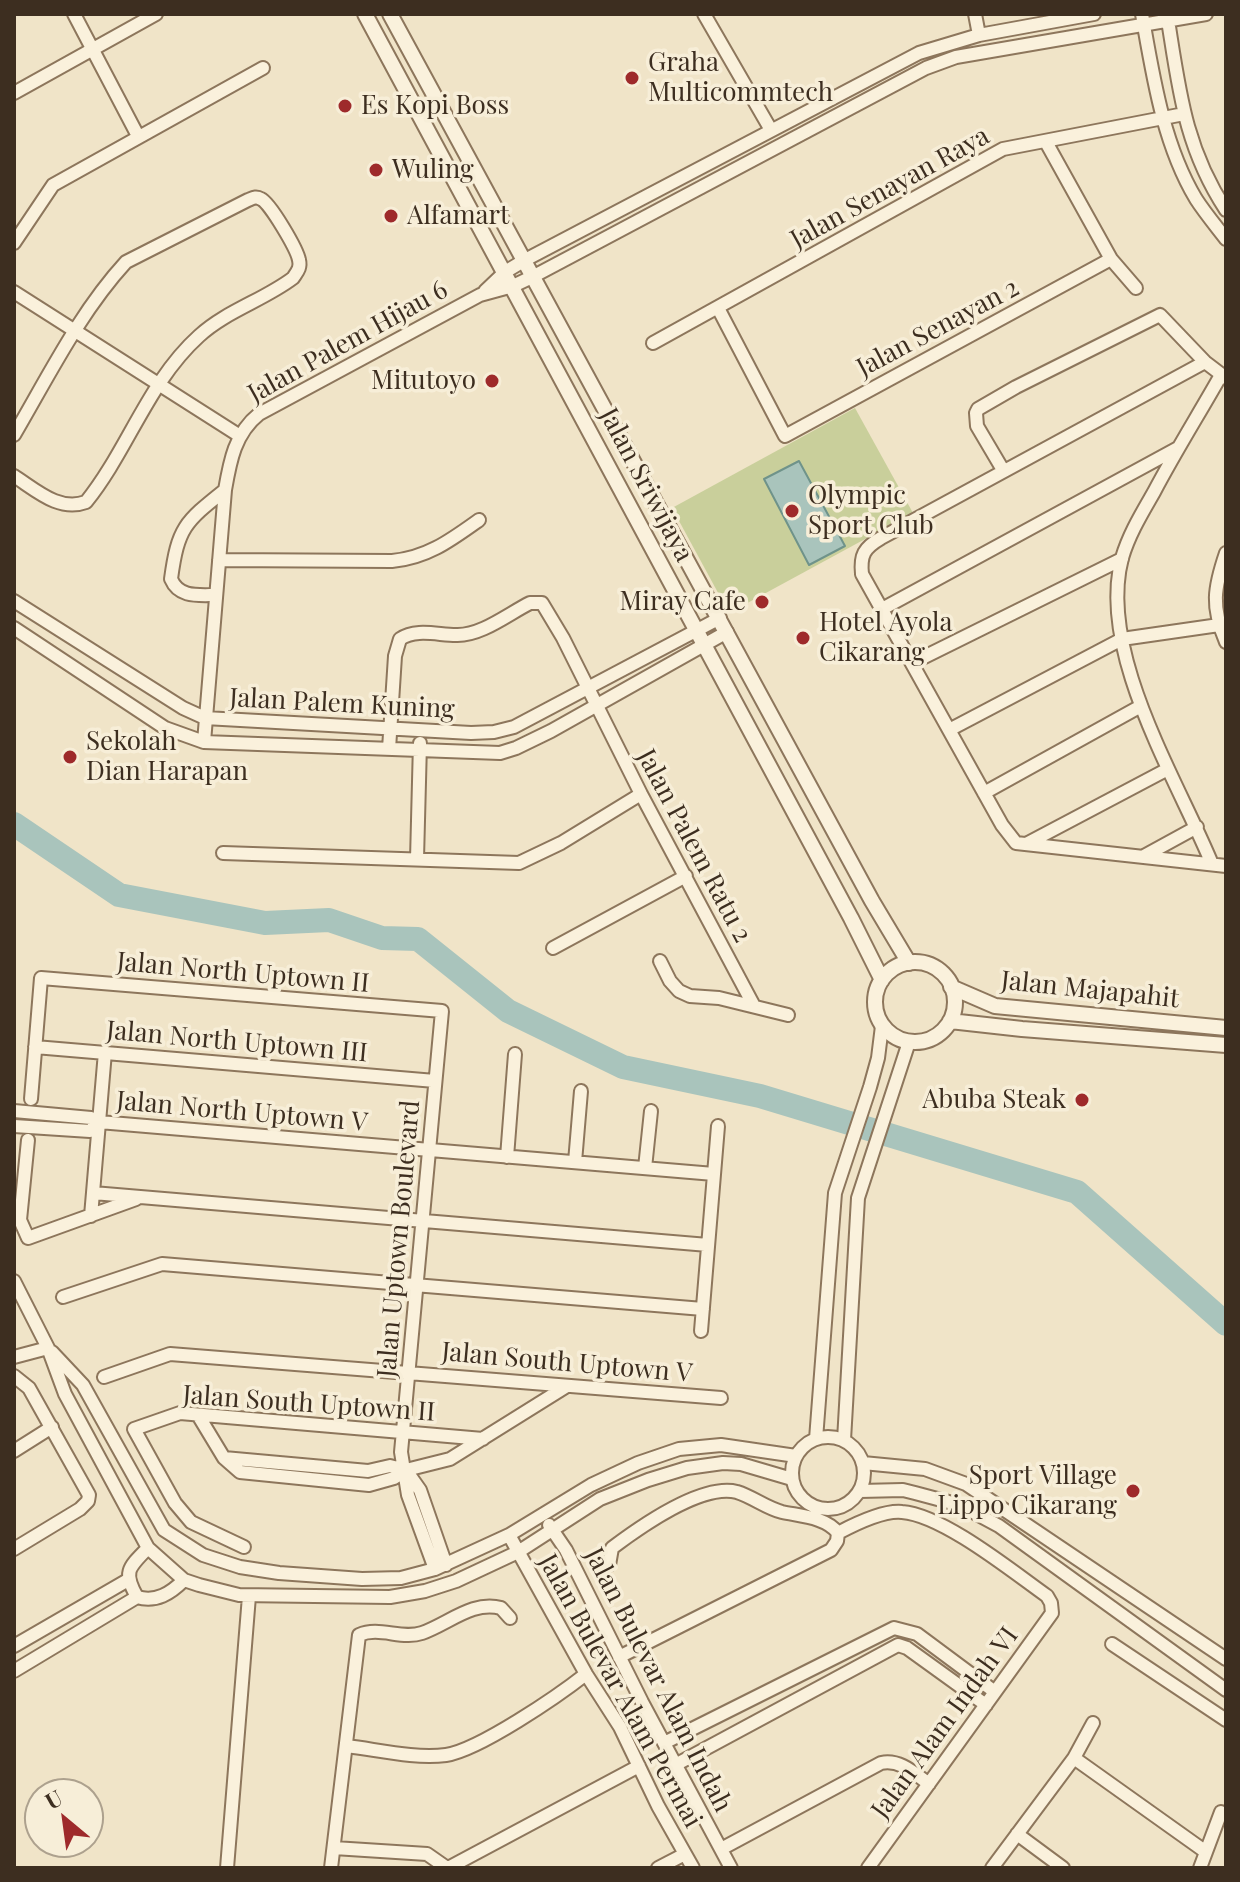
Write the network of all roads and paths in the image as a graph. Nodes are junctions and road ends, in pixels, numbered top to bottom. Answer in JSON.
{"nodes":[{"id":1,"x":74,"y":14,"type":"edge"},
{"id":2,"x":156,"y":14,"type":"edge"},
{"id":3,"x":365,"y":14,"type":"edge"},
{"id":4,"x":390,"y":14,"type":"edge"},
{"id":5,"x":704,"y":14,"type":"edge"},
{"id":6,"x":975,"y":14,"type":"edge"},
{"id":7,"x":1094,"y":14,"type":"edge"},
{"id":8,"x":1206,"y":14,"type":"edge"},
{"id":9,"x":1167,"y":18,"type":"edge"},
{"id":10,"x":1143,"y":20,"type":"edge"},
{"id":11,"x":979,"y":35,"type":"junction"},
{"id":12,"x":92,"y":48,"type":"junction"},
{"id":13,"x":263,"y":68,"type":"dead end"},
{"id":14,"x":14,"y":93,"type":"edge"},
{"id":15,"x":1184,"y":114,"type":"junction"},
{"id":16,"x":1165,"y":119,"type":"junction"},
{"id":17,"x":771,"y":130,"type":"junction"},
{"id":18,"x":138,"y":136,"type":"junction"},
{"id":19,"x":1046,"y":142,"type":"junction"},
{"id":20,"x":1225,"y":208,"type":"edge"},
{"id":21,"x":1208,"y":216,"type":"junction"},
{"id":22,"x":1226,"y":239,"type":"edge"},
{"id":23,"x":14,"y":243,"type":"edge"},
{"id":24,"x":1111,"y":259,"type":"junction"},
{"id":25,"x":525,"y":260,"type":"junction"},
{"id":26,"x":505,"y":272,"type":"junction"},
{"id":27,"x":534,"y":276,"type":"junction"},
{"id":28,"x":513,"y":286,"type":"junction"},
{"id":29,"x":1136,"y":288,"type":"dead end"},
{"id":30,"x":14,"y":292,"type":"edge"},
{"id":31,"x":483,"y":293,"type":"junction"},
{"id":32,"x":718,"y":308,"type":"junction"},
{"id":33,"x":75,"y":331,"type":"junction"},
{"id":34,"x":653,"y":343,"type":"dead end"},
{"id":35,"x":1205,"y":362,"type":"junction"},
{"id":36,"x":1224,"y":377,"type":"edge"},
{"id":37,"x":158,"y":384,"type":"junction"},
{"id":38,"x":14,"y":435,"type":"edge"},
{"id":39,"x":240,"y":436,"type":"junction"},
{"id":40,"x":1178,"y":448,"type":"junction"},
{"id":41,"x":1003,"y":470,"type":"junction"},
{"id":42,"x":14,"y":476,"type":"edge"},
{"id":43,"x":225,"y":490,"type":"junction"},
{"id":44,"x":479,"y":520,"type":"dead end"},
{"id":45,"x":1226,"y":553,"type":"edge"},
{"id":46,"x":1122,"y":559,"type":"junction"},
{"id":47,"x":219,"y":560,"type":"junction"},
{"id":48,"x":216,"y":595,"type":"junction"},
{"id":49,"x":14,"y":601,"type":"edge"},
{"id":50,"x":882,"y":609,"type":"junction"},
{"id":51,"x":724,"y":625,"type":"junction"},
{"id":52,"x":1223,"y":625,"type":"edge"},
{"id":53,"x":14,"y":628,"type":"edge"},
{"id":54,"x":697,"y":631,"type":"junction"},
{"id":55,"x":1122,"y":639,"type":"junction"},
{"id":56,"x":1226,"y":642,"type":"edge"},
{"id":57,"x":704,"y":645,"type":"junction"},
{"id":58,"x":912,"y":663,"type":"junction"},
{"id":59,"x":588,"y":688,"type":"junction"},
{"id":60,"x":597,"y":705,"type":"junction"},
{"id":61,"x":1141,"y":706,"type":"junction"},
{"id":62,"x":205,"y":718,"type":"junction"},
{"id":63,"x":390,"y":729,"type":"junction"},
{"id":64,"x":949,"y":730,"type":"junction"},
{"id":65,"x":420,"y":731,"type":"junction"},
{"id":66,"x":204,"y":742,"type":"junction"},
{"id":67,"x":389,"y":749,"type":"junction"},
{"id":68,"x":420,"y":750,"type":"junction"},
{"id":69,"x":1168,"y":769,"type":"junction"},
{"id":70,"x":984,"y":793,"type":"junction"},
{"id":71,"x":641,"y":794,"type":"junction"},
{"id":72,"x":1197,"y":827,"type":"junction"},
{"id":73,"x":1026,"y":844,"type":"junction"},
{"id":74,"x":223,"y":853,"type":"dead end"},
{"id":75,"x":1143,"y":856,"type":"junction"},
{"id":76,"x":417,"y":859,"type":"junction"},
{"id":77,"x":1212,"y":864,"type":"junction"},
{"id":78,"x":1226,"y":866,"type":"edge"},
{"id":79,"x":686,"y":876,"type":"junction"},
{"id":80,"x":553,"y":948,"type":"dead end"},
{"id":81,"x":660,"y":961,"type":"dead end"},
{"id":82,"x":909,"y":963,"type":"junction"},
{"id":83,"x":882,"y":980,"type":"junction"},
{"id":84,"x":951,"y":987,"type":"junction"},
{"id":85,"x":754,"y":1006,"type":"junction"},
{"id":86,"x":442,"y":1011,"type":"joint"},
{"id":87,"x":788,"y":1015,"type":"dead end"},
{"id":88,"x":950,"y":1021,"type":"junction"},
{"id":89,"x":882,"y":1026,"type":"junction"},
{"id":90,"x":1226,"y":1028,"type":"edge"},
{"id":91,"x":909,"y":1042,"type":"junction"},
{"id":92,"x":1226,"y":1045,"type":"edge"},
{"id":93,"x":35,"y":1047,"type":"junction"},
{"id":94,"x":105,"y":1052,"type":"junction"},
{"id":95,"x":515,"y":1054,"type":"dead end"},
{"id":96,"x":435,"y":1081,"type":"junction"},
{"id":97,"x":581,"y":1091,"type":"dead end"},
{"id":98,"x":31,"y":1099,"type":"dead end"},
{"id":99,"x":14,"y":1111,"type":"edge"},
{"id":100,"x":651,"y":1111,"type":"dead end"},
{"id":101,"x":99,"y":1122,"type":"junction"},
{"id":102,"x":14,"y":1126,"type":"edge"},
{"id":103,"x":718,"y":1126,"type":"dead end"},
{"id":104,"x":28,"y":1140,"type":"dead end"},
{"id":105,"x":429,"y":1150,"type":"junction"},
{"id":106,"x":507,"y":1157,"type":"junction"},
{"id":107,"x":575,"y":1162,"type":"junction"},
{"id":108,"x":645,"y":1168,"type":"junction"},
{"id":109,"x":714,"y":1174,"type":"junction"},
{"id":110,"x":93,"y":1193,"type":"junction"},
{"id":111,"x":143,"y":1197,"type":"junction"},
{"id":112,"x":91,"y":1216,"type":"junction"},
{"id":113,"x":423,"y":1221,"type":"junction"},
{"id":114,"x":708,"y":1245,"type":"junction"},
{"id":115,"x":14,"y":1281,"type":"edge"},
{"id":116,"x":417,"y":1285,"type":"junction"},
{"id":117,"x":63,"y":1297,"type":"dead end"},
{"id":118,"x":703,"y":1309,"type":"junction"},
{"id":119,"x":701,"y":1331,"type":"dead end"},
{"id":120,"x":48,"y":1348,"type":"junction"},
{"id":121,"x":14,"y":1357,"type":"edge"},
{"id":122,"x":408,"y":1373,"type":"junction"},
{"id":123,"x":14,"y":1376,"type":"edge"},
{"id":124,"x":104,"y":1377,"type":"dead end"},
{"id":125,"x":567,"y":1386,"type":"junction"},
{"id":126,"x":721,"y":1398,"type":"dead end"},
{"id":127,"x":198,"y":1415,"type":"junction"},
{"id":128,"x":52,"y":1427,"type":"junction"},
{"id":129,"x":403,"y":1432,"type":"junction"},
{"id":130,"x":483,"y":1439,"type":"junction"},
{"id":131,"x":816,"y":1439,"type":"junction"},
{"id":132,"x":844,"y":1440,"type":"junction"},
{"id":133,"x":14,"y":1451,"type":"edge"},
{"id":134,"x":796,"y":1456,"type":"junction"},
{"id":135,"x":863,"y":1463,"type":"junction"},
{"id":136,"x":406,"y":1470,"type":"junction"},
{"id":137,"x":792,"y":1479,"type":"junction"},
{"id":138,"x":860,"y":1491,"type":"junction"},
{"id":139,"x":540,"y":1517,"type":"junction"},
{"id":140,"x":553,"y":1530,"type":"junction"},
{"id":141,"x":838,"y":1533,"type":"junction"},
{"id":142,"x":509,"y":1535,"type":"junction"},
{"id":143,"x":244,"y":1547,"type":"dead end"},
{"id":144,"x":148,"y":1548,"type":"junction"},
{"id":145,"x":14,"y":1549,"type":"edge"},
{"id":146,"x":518,"y":1552,"type":"junction"},
{"id":147,"x":609,"y":1565,"type":"dead end"},
{"id":148,"x":440,"y":1567,"type":"junction"},
{"id":149,"x":128,"y":1580,"type":"junction"},
{"id":150,"x":184,"y":1580,"type":"junction"},
{"id":151,"x":249,"y":1596,"type":"junction"},
{"id":152,"x":137,"y":1597,"type":"junction"},
{"id":153,"x":510,"y":1618,"type":"dead end"},
{"id":154,"x":901,"y":1628,"type":"junction"},
{"id":155,"x":1112,"y":1644,"type":"dead end"},
{"id":156,"x":898,"y":1645,"type":"junction"},
{"id":157,"x":14,"y":1646,"type":"edge"},
{"id":158,"x":619,"y":1657,"type":"junction"},
{"id":159,"x":1226,"y":1659,"type":"edge"},
{"id":160,"x":14,"y":1671,"type":"edge"},
{"id":161,"x":586,"y":1674,"type":"junction"},
{"id":162,"x":1226,"y":1690,"type":"edge"},
{"id":163,"x":995,"y":1692,"type":"junction"},
{"id":164,"x":986,"y":1705,"type":"junction"},
{"id":165,"x":1226,"y":1720,"type":"edge"},
{"id":166,"x":1093,"y":1723,"type":"dead end"},
{"id":167,"x":664,"y":1743,"type":"junction"},
{"id":168,"x":347,"y":1746,"type":"junction"},
{"id":169,"x":1074,"y":1758,"type":"junction"},
{"id":170,"x":677,"y":1764,"type":"junction"},
{"id":171,"x":639,"y":1766,"type":"junction"},
{"id":172,"x":929,"y":1784,"type":"junction"},
{"id":173,"x":1221,"y":1812,"type":"dead end"},
{"id":174,"x":1017,"y":1834,"type":"junction"},
{"id":175,"x":334,"y":1848,"type":"junction"},
{"id":176,"x":721,"y":1849,"type":"junction"},
{"id":177,"x":1206,"y":1852,"type":"junction"},
{"id":178,"x":685,"y":1854,"type":"junction"},
{"id":179,"x":227,"y":1868,"type":"edge"},
{"id":180,"x":331,"y":1868,"type":"edge"},
{"id":181,"x":448,"y":1868,"type":"edge"},
{"id":182,"x":658,"y":1868,"type":"edge"},
{"id":183,"x":693,"y":1868,"type":"edge"},
{"id":184,"x":731,"y":1868,"type":"edge"},
{"id":185,"x":868,"y":1868,"type":"edge"},
{"id":186,"x":992,"y":1868,"type":"edge"},
{"id":187,"x":1063,"y":1868,"type":"edge"},
{"id":188,"x":1200,"y":1868,"type":"edge"}],
"edges":[{"from":1,"to":12,"type":"street"},
{"from":2,"to":12,"type":"street"},
{"from":3,"to":26,"type":"street","name":"Jalan Sriwijaya"},
{"from":4,"to":25,"type":"street","name":"Jalan Sriwijaya"},
{"from":5,"to":17,"type":"street"},
{"from":6,"to":11,"type":"street"},
{"from":7,"to":11,"type":"street"},
{"from":8,"to":9,"type":"street"},
{"from":9,"to":10,"type":"street"},
{"from":9,"to":15,"type":"street"},
{"from":10,"to":16,"type":"street"},
{"from":10,"to":27,"type":"street"},
{"from":11,"to":17,"type":"street"},
{"from":12,"to":14,"type":"street"},
{"from":12,"to":18,"type":"street"},
{"from":13,"to":18,"type":"street"},
{"from":15,"to":16,"type":"street","name":"Jalan Senayan Raya"},
{"from":15,"to":20,"type":"street"},
{"from":16,"to":19,"type":"street","name":"Jalan Senayan Raya"},
{"from":16,"to":21,"type":"street"},
{"from":17,"to":25,"type":"street"},
{"from":18,"to":23,"type":"street"},
{"from":19,"to":24,"type":"street"},
{"from":19,"to":32,"type":"street","name":"Jalan Senayan Raya"},
{"from":20,"to":21,"type":"street"},
{"from":21,"to":22,"type":"street"},
{"from":24,"to":29,"type":"street"},
{"from":24,"to":32,"type":"street","name":"Jalan Senayan 2"},
{"from":25,"to":26,"type":"street"},
{"from":25,"to":27,"type":"street","name":"Jalan Sriwijaya"},
{"from":26,"to":28,"type":"street","name":"Jalan Sriwijaya"},
{"from":26,"to":31,"type":"street"},
{"from":27,"to":28,"type":"street"},
{"from":27,"to":51,"type":"street","name":"Jalan Sriwijaya"},
{"from":28,"to":31,"type":"street"},
{"from":28,"to":54,"type":"street","name":"Jalan Sriwijaya"},
{"from":30,"to":33,"type":"street"},
{"from":31,"to":39,"type":"street","name":"Jalan Palem Hijau 6"},
{"from":32,"to":34,"type":"street","name":"Jalan Senayan Raya"},
{"from":33,"to":37,"type":"street"},
{"from":33,"to":37,"type":"street"},
{"from":33,"to":38,"type":"street"},
{"from":35,"to":36,"type":"street"},
{"from":35,"to":41,"type":"street"},
{"from":35,"to":41,"type":"street"},
{"from":36,"to":40,"type":"street"},
{"from":37,"to":39,"type":"street"},
{"from":37,"to":42,"type":"street"},
{"from":39,"to":43,"type":"street"},
{"from":40,"to":46,"type":"street"},
{"from":40,"to":50,"type":"street"},
{"from":41,"to":50,"type":"street"},
{"from":43,"to":47,"type":"street"},
{"from":43,"to":48,"type":"street"},
{"from":44,"to":47,"type":"street"},
{"from":45,"to":52,"type":"street"},
{"from":46,"to":55,"type":"street"},
{"from":46,"to":58,"type":"street"},
{"from":47,"to":48,"type":"street"},
{"from":48,"to":62,"type":"street"},
{"from":49,"to":62,"type":"street","name":"Jalan Palem Kuning"},
{"from":50,"to":58,"type":"street"},
{"from":51,"to":54,"type":"street","name":"Jalan Palem Kuning"},
{"from":51,"to":57,"type":"street","name":"Jalan Palem Kuning"},
{"from":51,"to":82,"type":"street","name":"Jalan Sriwijaya"},
{"from":52,"to":55,"type":"street"},
{"from":52,"to":56,"type":"street"},
{"from":53,"to":66,"type":"street","name":"Jalan Palem Kuning"},
{"from":54,"to":57,"type":"street","name":"Jalan Sriwijaya"},
{"from":54,"to":59,"type":"street","name":"Jalan Palem Kuning"},
{"from":55,"to":61,"type":"street"},
{"from":55,"to":64,"type":"street"},
{"from":57,"to":60,"type":"street","name":"Jalan Palem Kuning"},
{"from":57,"to":83,"type":"street","name":"Jalan Sriwijaya"},
{"from":58,"to":64,"type":"street"},
{"from":59,"to":60,"type":"street","name":"Jalan Palem Ratu 2"},
{"from":59,"to":63,"type":"street","name":"Jalan Palem Ratu 2"},
{"from":59,"to":65,"type":"street","name":"Jalan Palem Kuning"},
{"from":60,"to":68,"type":"street","name":"Jalan Palem Kuning"},
{"from":60,"to":71,"type":"street","name":"Jalan Palem Ratu 2"},
{"from":61,"to":69,"type":"street"},
{"from":61,"to":70,"type":"street"},
{"from":62,"to":63,"type":"street","name":"Jalan Palem Kuning"},
{"from":62,"to":66,"type":"street"},
{"from":63,"to":65,"type":"street","name":"Jalan Palem Kuning"},
{"from":63,"to":67,"type":"street"},
{"from":64,"to":70,"type":"street"},
{"from":65,"to":68,"type":"street"},
{"from":66,"to":67,"type":"street","name":"Jalan Palem Kuning"},
{"from":67,"to":68,"type":"street","name":"Jalan Palem Kuning"},
{"from":68,"to":76,"type":"street"},
{"from":69,"to":72,"type":"street"},
{"from":69,"to":73,"type":"street"},
{"from":70,"to":73,"type":"street"},
{"from":71,"to":76,"type":"street"},
{"from":71,"to":79,"type":"street","name":"Jalan Palem Ratu 2"},
{"from":72,"to":75,"type":"street"},
{"from":72,"to":77,"type":"street"},
{"from":73,"to":75,"type":"street"},
{"from":74,"to":76,"type":"street"},
{"from":75,"to":77,"type":"street"},
{"from":77,"to":78,"type":"street"},
{"from":79,"to":80,"type":"street"},
{"from":79,"to":85,"type":"street","name":"Jalan Palem Ratu 2"},
{"from":81,"to":85,"type":"street"},
{"from":82,"to":83,"type":"street"},
{"from":82,"to":84,"type":"street"},
{"from":83,"to":89,"type":"street"},
{"from":84,"to":88,"type":"street"},
{"from":84,"to":90,"type":"street","name":"Jalan Majapahit"},
{"from":85,"to":87,"type":"street"},
{"from":86,"to":93,"type":"street","name":"Jalan North Uptown II"},
{"from":86,"to":96,"type":"street","name":"Jalan Uptown Boulevard"},
{"from":88,"to":91,"type":"street"},
{"from":88,"to":92,"type":"street","name":"Jalan Majapahit"},
{"from":89,"to":91,"type":"street"},
{"from":89,"to":131,"type":"street"},
{"from":91,"to":132,"type":"street"},
{"from":93,"to":94,"type":"street","name":"Jalan North Uptown III"},
{"from":93,"to":98,"type":"street"},
{"from":94,"to":96,"type":"street","name":"Jalan North Uptown III"},
{"from":94,"to":101,"type":"street"},
{"from":95,"to":106,"type":"street"},
{"from":96,"to":105,"type":"street","name":"Jalan Uptown Boulevard"},
{"from":97,"to":107,"type":"street"},
{"from":99,"to":101,"type":"street"},
{"from":100,"to":108,"type":"street"},
{"from":101,"to":102,"type":"street"},
{"from":101,"to":105,"type":"street","name":"Jalan North Uptown V"},
{"from":101,"to":110,"type":"street"},
{"from":103,"to":109,"type":"street"},
{"from":104,"to":112,"type":"street"},
{"from":105,"to":106,"type":"street","name":"Jalan North Uptown V"},
{"from":105,"to":113,"type":"street","name":"Jalan Uptown Boulevard"},
{"from":106,"to":107,"type":"street","name":"Jalan North Uptown V"},
{"from":107,"to":108,"type":"street","name":"Jalan North Uptown V"},
{"from":108,"to":109,"type":"street","name":"Jalan North Uptown V"},
{"from":109,"to":114,"type":"street"},
{"from":110,"to":111,"type":"street"},
{"from":110,"to":112,"type":"street"},
{"from":111,"to":112,"type":"street"},
{"from":111,"to":113,"type":"street"},
{"from":113,"to":114,"type":"street"},
{"from":113,"to":116,"type":"street","name":"Jalan Uptown Boulevard"},
{"from":114,"to":118,"type":"street"},
{"from":115,"to":120,"type":"street"},
{"from":116,"to":117,"type":"street"},
{"from":116,"to":118,"type":"street"},
{"from":116,"to":122,"type":"street","name":"Jalan Uptown Boulevard"},
{"from":118,"to":119,"type":"street"},
{"from":120,"to":121,"type":"street"},
{"from":120,"to":144,"type":"street"},
{"from":120,"to":148,"type":"street"},
{"from":122,"to":124,"type":"street","name":"Jalan South Uptown V"},
{"from":122,"to":125,"type":"street","name":"Jalan South Uptown V"},
{"from":122,"to":129,"type":"street","name":"Jalan Uptown Boulevard"},
{"from":123,"to":128,"type":"street"},
{"from":125,"to":126,"type":"street","name":"Jalan South Uptown V"},
{"from":125,"to":130,"type":"street"},
{"from":127,"to":129,"type":"street","name":"Jalan South Uptown II"},
{"from":127,"to":136,"type":"street"},
{"from":127,"to":143,"type":"street","name":"Jalan South Uptown II"},
{"from":128,"to":133,"type":"street"},
{"from":128,"to":145,"type":"street"},
{"from":129,"to":130,"type":"street","name":"Jalan South Uptown II"},
{"from":129,"to":136,"type":"street","name":"Jalan Uptown Boulevard"},
{"from":130,"to":136,"type":"street"},
{"from":131,"to":132,"type":"street"},
{"from":131,"to":134,"type":"street"},
{"from":132,"to":135,"type":"street"},
{"from":134,"to":137,"type":"street"},
{"from":134,"to":139,"type":"street"},
{"from":135,"to":138,"type":"street"},
{"from":135,"to":159,"type":"street"},
{"from":136,"to":148,"type":"street"},
{"from":137,"to":138,"type":"street"},
{"from":137,"to":140,"type":"street"},
{"from":138,"to":162,"type":"street"},
{"from":139,"to":140,"type":"street","name":"Jalan Bulevar Alam Indah"},
{"from":139,"to":142,"type":"street"},
{"from":140,"to":146,"type":"street"},
{"from":140,"to":158,"type":"street","name":"Jalan Bulevar Alam Indah"},
{"from":141,"to":147,"type":"street"},
{"from":141,"to":158,"type":"street"},
{"from":141,"to":163,"type":"street","name":"Jalan Alam Indah VI"},
{"from":142,"to":146,"type":"street","name":"Jalan Bulevar Alam Permai"},
{"from":142,"to":148,"type":"street"},
{"from":144,"to":149,"type":"street"},
{"from":144,"to":150,"type":"street"},
{"from":146,"to":151,"type":"street"},
{"from":146,"to":161,"type":"street","name":"Jalan Bulevar Alam Permai"},
{"from":149,"to":152,"type":"street"},
{"from":149,"to":157,"type":"street"},
{"from":150,"to":151,"type":"street"},
{"from":150,"to":152,"type":"street"},
{"from":151,"to":179,"type":"street"},
{"from":152,"to":160,"type":"street"},
{"from":153,"to":168,"type":"street"},
{"from":154,"to":156,"type":"street"},
{"from":154,"to":163,"type":"street"},
{"from":154,"to":167,"type":"street"},
{"from":155,"to":165,"type":"street"},
{"from":156,"to":164,"type":"street"},
{"from":156,"to":170,"type":"street"},
{"from":158,"to":167,"type":"street","name":"Jalan Bulevar Alam Indah"},
{"from":161,"to":168,"type":"street"},
{"from":161,"to":171,"type":"street","name":"Jalan Bulevar Alam Permai"},
{"from":163,"to":164,"type":"street","name":"Jalan Alam Indah VI"},
{"from":164,"to":172,"type":"street","name":"Jalan Alam Indah VI"},
{"from":166,"to":169,"type":"street"},
{"from":167,"to":170,"type":"street","name":"Jalan Bulevar Alam Indah"},
{"from":168,"to":175,"type":"street"},
{"from":169,"to":174,"type":"street"},
{"from":169,"to":177,"type":"street"},
{"from":170,"to":176,"type":"street","name":"Jalan Bulevar Alam Indah"},
{"from":171,"to":178,"type":"street","name":"Jalan Bulevar Alam Permai"},
{"from":171,"to":181,"type":"street"},
{"from":172,"to":176,"type":"street"},
{"from":172,"to":185,"type":"street","name":"Jalan Alam Indah VI"},
{"from":173,"to":177,"type":"street"},
{"from":174,"to":186,"type":"street"},
{"from":174,"to":187,"type":"street"},
{"from":175,"to":180,"type":"street"},
{"from":175,"to":181,"type":"street"},
{"from":176,"to":184,"type":"street","name":"Jalan Bulevar Alam Indah"},
{"from":177,"to":188,"type":"street"},
{"from":178,"to":182,"type":"street"},
{"from":178,"to":183,"type":"street","name":"Jalan Bulevar Alam Permai"}]}
